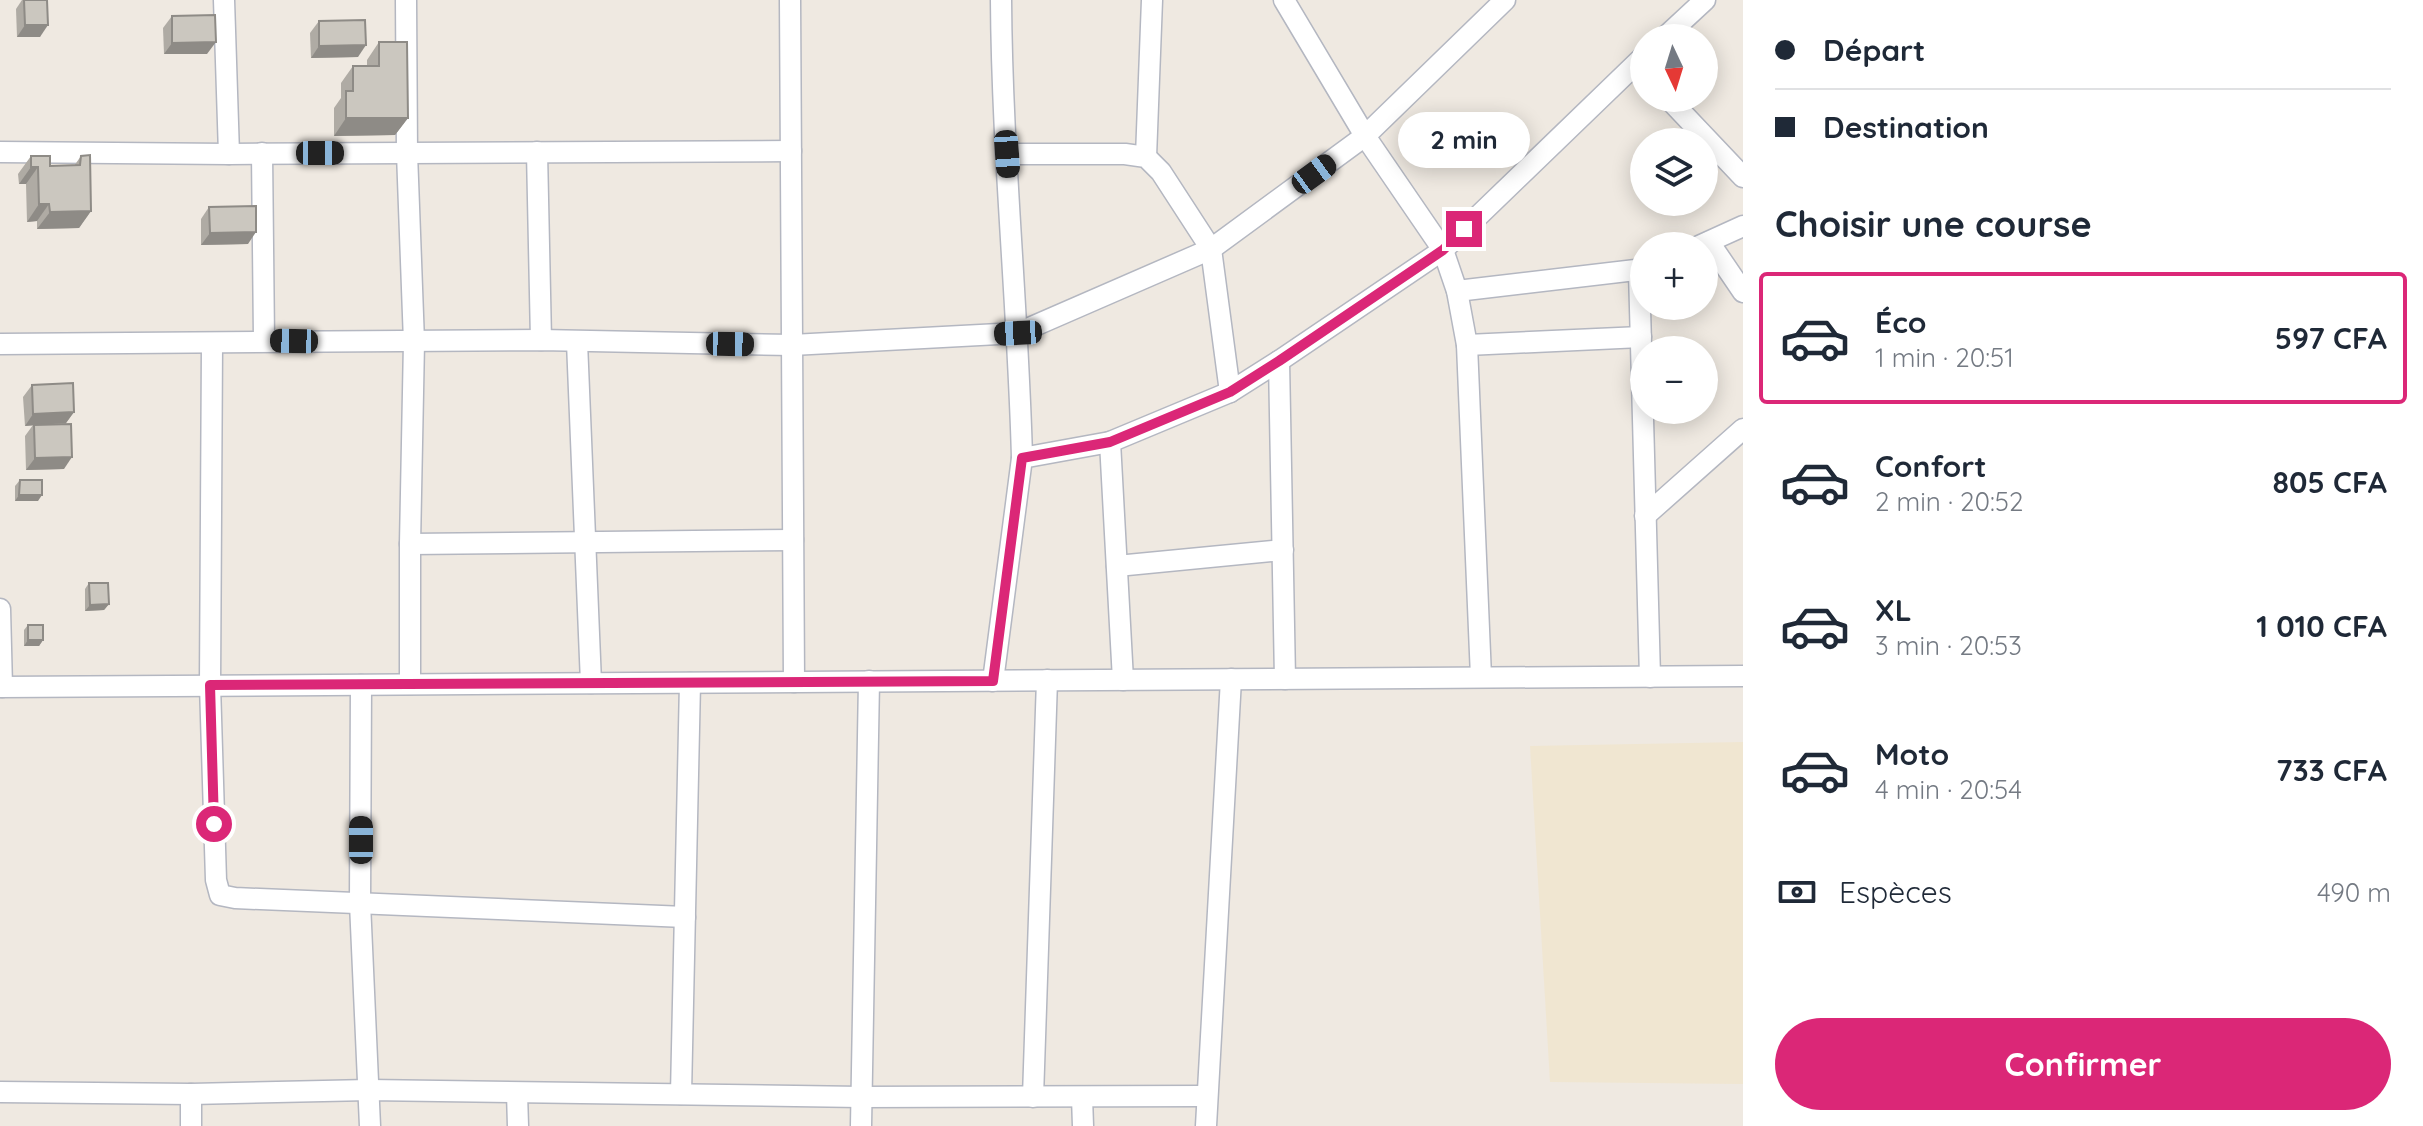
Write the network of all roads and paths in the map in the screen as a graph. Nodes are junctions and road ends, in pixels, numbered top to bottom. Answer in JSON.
{"nodes":[{"id":1,"x":224,"y":0,"type":"edge"},
{"id":2,"x":406,"y":0,"type":"edge"},
{"id":3,"x":790,"y":0,"type":"edge"},
{"id":4,"x":1001,"y":0,"type":"edge"},
{"id":5,"x":1152,"y":0,"type":"edge"},
{"id":6,"x":1284,"y":0,"type":"edge"},
{"id":7,"x":1505,"y":0,"type":"edge"},
{"id":8,"x":1705,"y":0,"type":"edge"},
{"id":9,"x":1679,"y":24,"type":"edge"},
{"id":10,"x":1630,"y":74,"type":"edge"},
{"id":11,"x":1681,"y":112,"type":"edge"},
{"id":12,"x":1365,"y":136,"type":"junction"},
{"id":13,"x":791,"y":151,"type":"junction"},
{"id":14,"x":0,"y":152,"type":"edge"},
{"id":15,"x":537,"y":152,"type":"junction"},
{"id":16,"x":262,"y":153,"type":"junction"},
{"id":17,"x":407,"y":153,"type":"junction"},
{"id":18,"x":229,"y":154,"type":"junction"},
{"id":19,"x":1007,"y":154,"type":"junction"},
{"id":20,"x":1146,"y":157,"type":"junction"},
{"id":21,"x":1743,"y":177,"type":"edge"},
{"id":22,"x":1743,"y":226,"type":"edge"},
{"id":23,"x":1718,"y":238,"type":"edge"},
{"id":24,"x":1211,"y":249,"type":"junction"},
{"id":25,"x":1443,"y":250,"type":"junction"},
{"id":26,"x":1718,"y":261,"type":"edge"},
{"id":27,"x":1630,"y":271,"type":"edge"},
{"id":28,"x":1457,"y":291,"type":"junction"},
{"id":29,"x":1743,"y":292,"type":"edge"},
{"id":30,"x":1018,"y":333,"type":"junction"},
{"id":31,"x":1630,"y":338,"type":"edge"},
{"id":32,"x":264,"y":340,"type":"junction"},
{"id":33,"x":541,"y":340,"type":"junction"},
{"id":34,"x":414,"y":342,"type":"junction"},
{"id":35,"x":577,"y":342,"type":"junction"},
{"id":36,"x":0,"y":344,"type":"edge"},
{"id":37,"x":212,"y":344,"type":"junction"},
{"id":38,"x":792,"y":345,"type":"junction"},
{"id":39,"x":1467,"y":345,"type":"junction"},
{"id":40,"x":1279,"y":361,"type":"junction"},
{"id":41,"x":1230,"y":392,"type":"junction"},
{"id":42,"x":1643,"y":424,"type":"edge"},
{"id":43,"x":1743,"y":429,"type":"edge"},
{"id":44,"x":1110,"y":442,"type":"junction"},
{"id":45,"x":1022,"y":458,"type":"junction"},
{"id":46,"x":1645,"y":516,"type":"junction"},
{"id":47,"x":793,"y":540,"type":"junction"},
{"id":48,"x":410,"y":544,"type":"junction"},
{"id":49,"x":584,"y":544,"type":"junction"},
{"id":50,"x":1283,"y":550,"type":"junction"},
{"id":51,"x":1117,"y":566,"type":"junction"},
{"id":52,"x":0,"y":609,"type":"edge"},
{"id":53,"x":1743,"y":676,"type":"edge"},
{"id":54,"x":1481,"y":677,"type":"junction"},
{"id":55,"x":1650,"y":677,"type":"junction"},
{"id":56,"x":1231,"y":679,"type":"junction"},
{"id":57,"x":1285,"y":679,"type":"junction"},
{"id":58,"x":1047,"y":680,"type":"junction"},
{"id":59,"x":1123,"y":680,"type":"junction"},
{"id":60,"x":869,"y":681,"type":"junction"},
{"id":61,"x":993,"y":681,"type":"junction"},
{"id":62,"x":794,"y":682,"type":"junction"},
{"id":63,"x":591,"y":683,"type":"junction"},
{"id":64,"x":690,"y":683,"type":"junction"},
{"id":65,"x":410,"y":684,"type":"junction"},
{"id":66,"x":210,"y":685,"type":"junction"},
{"id":67,"x":361,"y":685,"type":"junction"},
{"id":68,"x":1,"y":687,"type":"edge"},
{"id":69,"x":360,"y":903,"type":"junction"},
{"id":70,"x":685,"y":917,"type":"junction"},
{"id":71,"x":369,"y":1090,"type":"junction"},
{"id":72,"x":0,"y":1092,"type":"edge"},
{"id":73,"x":517,"y":1093,"type":"junction"},
{"id":74,"x":191,"y":1094,"type":"junction"},
{"id":75,"x":681,"y":1094,"type":"junction"},
{"id":76,"x":1207,"y":1096,"type":"junction"},
{"id":77,"x":861,"y":1097,"type":"junction"},
{"id":78,"x":1033,"y":1097,"type":"junction"},
{"id":79,"x":1082,"y":1097,"type":"junction"},
{"id":80,"x":191,"y":1126,"type":"edge"},
{"id":81,"x":370,"y":1126,"type":"edge"},
{"id":82,"x":518,"y":1126,"type":"edge"},
{"id":83,"x":861,"y":1126,"type":"edge"},
{"id":84,"x":1083,"y":1126,"type":"edge"},
{"id":85,"x":1206,"y":1126,"type":"edge"}],
"edges":[{"from":1,"to":18,"type":"street"},
{"from":2,"to":17,"type":"street"},
{"from":3,"to":13,"type":"street"},
{"from":4,"to":19,"type":"street"},
{"from":5,"to":20,"type":"street"},
{"from":6,"to":12,"type":"street"},
{"from":7,"to":12,"type":"street"},
{"from":8,"to":9,"type":"street"},
{"from":10,"to":25,"type":"street"},
{"from":11,"to":21,"type":"street"},
{"from":12,"to":24,"type":"street"},
{"from":12,"to":25,"type":"street"},
{"from":13,"to":15,"type":"street"},
{"from":13,"to":38,"type":"street"},
{"from":14,"to":18,"type":"street"},
{"from":15,"to":17,"type":"street"},
{"from":15,"to":33,"type":"street"},
{"from":16,"to":17,"type":"street"},
{"from":16,"to":18,"type":"street"},
{"from":16,"to":32,"type":"street"},
{"from":17,"to":34,"type":"street"},
{"from":19,"to":20,"type":"street"},
{"from":19,"to":30,"type":"street"},
{"from":20,"to":24,"type":"street"},
{"from":22,"to":23,"type":"street"},
{"from":24,"to":30,"type":"street"},
{"from":24,"to":41,"type":"street"},
{"from":25,"to":28,"type":"street"},
{"from":25,"to":40,"type":"street"},
{"from":26,"to":29,"type":"street"},
{"from":27,"to":28,"type":"street"},
{"from":28,"to":39,"type":"street"},
{"from":30,"to":38,"type":"street"},
{"from":30,"to":45,"type":"street"},
{"from":31,"to":39,"type":"street"},
{"from":32,"to":34,"type":"street"},
{"from":32,"to":37,"type":"street"},
{"from":33,"to":34,"type":"street"},
{"from":33,"to":35,"type":"street"},
{"from":34,"to":48,"type":"street"},
{"from":35,"to":38,"type":"street"},
{"from":35,"to":49,"type":"street"},
{"from":36,"to":37,"type":"street"},
{"from":37,"to":66,"type":"street"},
{"from":38,"to":47,"type":"street"},
{"from":39,"to":54,"type":"street"},
{"from":40,"to":41,"type":"street"},
{"from":40,"to":50,"type":"street"},
{"from":41,"to":44,"type":"street"},
{"from":42,"to":46,"type":"street"},
{"from":43,"to":46,"type":"street"},
{"from":44,"to":45,"type":"street"},
{"from":44,"to":51,"type":"street"},
{"from":45,"to":61,"type":"street"},
{"from":46,"to":55,"type":"street"},
{"from":47,"to":49,"type":"street"},
{"from":47,"to":62,"type":"street"},
{"from":48,"to":49,"type":"street"},
{"from":48,"to":65,"type":"street"},
{"from":49,"to":63,"type":"street"},
{"from":50,"to":51,"type":"street"},
{"from":50,"to":57,"type":"street"},
{"from":51,"to":59,"type":"street"},
{"from":52,"to":68,"type":"street"},
{"from":53,"to":55,"type":"street"},
{"from":54,"to":55,"type":"street"},
{"from":54,"to":57,"type":"street"},
{"from":56,"to":57,"type":"street"},
{"from":56,"to":59,"type":"street"},
{"from":56,"to":76,"type":"street"},
{"from":58,"to":59,"type":"street"},
{"from":58,"to":61,"type":"street"},
{"from":58,"to":78,"type":"street"},
{"from":60,"to":61,"type":"street"},
{"from":60,"to":62,"type":"street"},
{"from":60,"to":77,"type":"street"},
{"from":62,"to":64,"type":"street"},
{"from":63,"to":64,"type":"street"},
{"from":63,"to":65,"type":"street"},
{"from":64,"to":70,"type":"street"},
{"from":65,"to":67,"type":"street"},
{"from":66,"to":67,"type":"street"},
{"from":66,"to":68,"type":"street"},
{"from":66,"to":69,"type":"street"},
{"from":67,"to":69,"type":"street"},
{"from":69,"to":70,"type":"street"},
{"from":69,"to":71,"type":"street"},
{"from":70,"to":75,"type":"street"},
{"from":71,"to":73,"type":"street"},
{"from":71,"to":74,"type":"street"},
{"from":71,"to":81,"type":"street"},
{"from":72,"to":74,"type":"street"},
{"from":73,"to":75,"type":"street"},
{"from":73,"to":82,"type":"street"},
{"from":74,"to":80,"type":"street"},
{"from":75,"to":77,"type":"street"},
{"from":76,"to":79,"type":"street"},
{"from":76,"to":85,"type":"street"},
{"from":77,"to":78,"type":"street"},
{"from":77,"to":83,"type":"street"},
{"from":78,"to":79,"type":"street"},
{"from":79,"to":84,"type":"street"}]}
